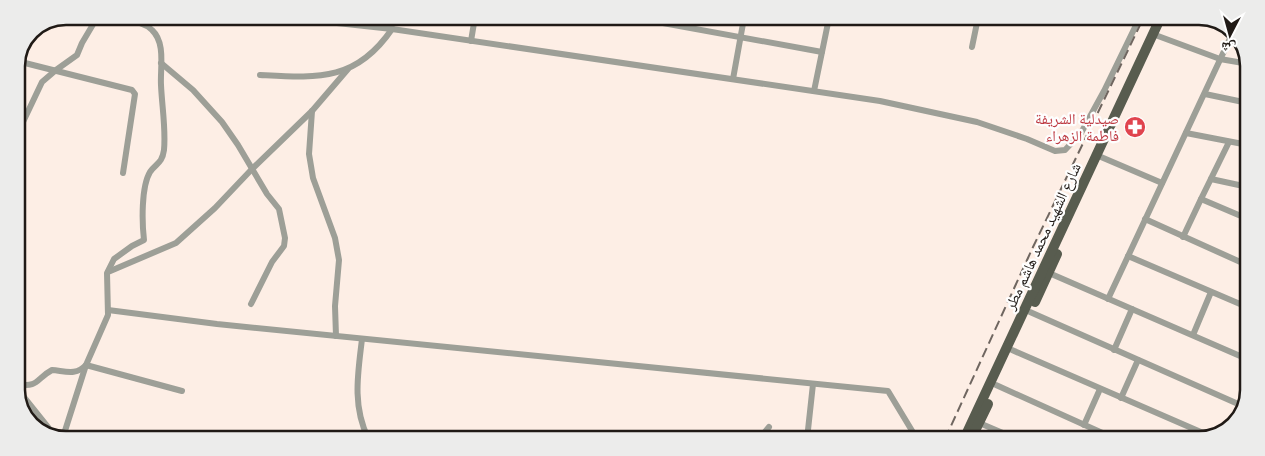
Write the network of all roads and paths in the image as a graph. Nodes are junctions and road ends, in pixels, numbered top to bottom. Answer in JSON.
{"nodes":[{"id":1,"x":93,"y":25,"type":"edge"},
{"id":2,"x":144,"y":25,"type":"edge"},
{"id":3,"x":356,"y":25,"type":"edge"},
{"id":4,"x":391,"y":25,"type":"edge"},
{"id":5,"x":474,"y":25,"type":"edge"},
{"id":6,"x":669,"y":25,"type":"edge"},
{"id":7,"x":743,"y":25,"type":"edge"},
{"id":8,"x":828,"y":25,"type":"edge"},
{"id":9,"x":977,"y":25,"type":"edge"},
{"id":10,"x":1136,"y":25,"type":"edge"},
{"id":11,"x":1157,"y":25,"type":"edge"},
{"id":12,"x":1163,"y":25,"type":"edge"},
{"id":13,"x":392,"y":29,"type":"junction"},
{"id":14,"x":1158,"y":36,"type":"junction"},
{"id":15,"x":741,"y":38,"type":"junction"},
{"id":16,"x":1230,"y":39,"type":"edge"},
{"id":17,"x":471,"y":41,"type":"junction"},
{"id":18,"x":972,"y":47,"type":"dead end"},
{"id":19,"x":822,"y":52,"type":"junction"},
{"id":20,"x":1220,"y":59,"type":"junction"},
{"id":21,"x":25,"y":62,"type":"edge"},
{"id":22,"x":1240,"y":62,"type":"edge"},
{"id":23,"x":161,"y":63,"type":"junction"},
{"id":24,"x":56,"y":70,"type":"junction"},
{"id":25,"x":348,"y":70,"type":"junction"},
{"id":26,"x":260,"y":75,"type":"dead end"},
{"id":27,"x":734,"y":79,"type":"junction"},
{"id":28,"x":814,"y":91,"type":"junction"},
{"id":29,"x":1205,"y":94,"type":"junction"},
{"id":30,"x":1240,"y":101,"type":"edge"},
{"id":31,"x":312,"y":111,"type":"junction"},
{"id":32,"x":25,"y":118,"type":"edge"},
{"id":33,"x":1186,"y":133,"type":"junction"},
{"id":34,"x":1230,"y":142,"type":"junction"},
{"id":35,"x":1240,"y":144,"type":"edge"},
{"id":36,"x":1101,"y":157,"type":"junction"},
{"id":37,"x":252,"y":169,"type":"junction"},
{"id":38,"x":123,"y":173,"type":"dead end"},
{"id":39,"x":1211,"y":179,"type":"junction"},
{"id":40,"x":1162,"y":183,"type":"junction"},
{"id":41,"x":1240,"y":185,"type":"edge"},
{"id":42,"x":1201,"y":199,"type":"junction"},
{"id":43,"x":1240,"y":216,"type":"edge"},
{"id":44,"x":1144,"y":219,"type":"junction"},
{"id":45,"x":1183,"y":237,"type":"junction"},
{"id":46,"x":1128,"y":256,"type":"junction"},
{"id":47,"x":1240,"y":262,"type":"edge"},
{"id":48,"x":107,"y":273,"type":"junction"},
{"id":49,"x":1049,"y":273,"type":"junction"},
{"id":50,"x":1211,"y":292,"type":"junction"},
{"id":51,"x":1108,"y":298,"type":"junction"},
{"id":52,"x":252,"y":304,"type":"dead end"},
{"id":53,"x":1240,"y":304,"type":"edge"},
{"id":54,"x":1132,"y":309,"type":"junction"},
{"id":55,"x":108,"y":310,"type":"junction"},
{"id":56,"x":1030,"y":312,"type":"junction"},
{"id":57,"x":1193,"y":335,"type":"junction"},
{"id":58,"x":336,"y":336,"type":"junction"},
{"id":59,"x":362,"y":339,"type":"junction"},
{"id":60,"x":1012,"y":350,"type":"junction"},
{"id":61,"x":1114,"y":350,"type":"junction"},
{"id":62,"x":1240,"y":356,"type":"edge"},
{"id":63,"x":1138,"y":360,"type":"junction"},
{"id":64,"x":86,"y":365,"type":"junction"},
{"id":65,"x":812,"y":384,"type":"junction"},
{"id":66,"x":25,"y":386,"type":"edge"},
{"id":67,"x":996,"y":386,"type":"junction"},
{"id":68,"x":1100,"y":388,"type":"junction"},
{"id":69,"x":182,"y":391,"type":"dead end"},
{"id":70,"x":26,"y":397,"type":"edge"},
{"id":71,"x":1121,"y":398,"type":"junction"},
{"id":72,"x":1238,"y":404,"type":"edge"},
{"id":73,"x":976,"y":422,"type":"junction"},
{"id":74,"x":1084,"y":424,"type":"junction"},
{"id":75,"x":48,"y":426,"type":"edge"},
{"id":76,"x":769,"y":427,"type":"dead end"},
{"id":77,"x":65,"y":431,"type":"edge"},
{"id":78,"x":365,"y":431,"type":"edge"},
{"id":79,"x":766,"y":431,"type":"edge"},
{"id":80,"x":808,"y":431,"type":"edge"},
{"id":81,"x":912,"y":431,"type":"edge"},
{"id":82,"x":970,"y":431,"type":"edge"},
{"id":83,"x":973,"y":431,"type":"edge"},
{"id":84,"x":998,"y":431,"type":"edge"},
{"id":85,"x":1095,"y":431,"type":"edge"},
{"id":86,"x":1198,"y":431,"type":"edge"}],
"edges":[{"from":1,"to":24,"type":"street"},
{"from":2,"to":23,"type":"street"},
{"from":3,"to":13,"type":"street"},
{"from":4,"to":13,"type":"street"},
{"from":5,"to":17,"type":"street"},
{"from":6,"to":15,"type":"street"},
{"from":7,"to":15,"type":"street"},
{"from":8,"to":19,"type":"street"},
{"from":9,"to":18,"type":"street"},
{"from":10,"to":28,"type":"street"},
{"from":11,"to":73,"type":"main road","name":"شارع الشهيد محمد هاشم مطر"},
{"from":12,"to":14,"type":"main road","name":"شارع الشهيد محمد هاشم مطر"},
{"from":13,"to":17,"type":"street"},
{"from":13,"to":25,"type":"street"},
{"from":14,"to":20,"type":"street"},
{"from":14,"to":36,"type":"main road","name":"شارع الشهيد محمد هاشم مطر"},
{"from":15,"to":19,"type":"street"},
{"from":15,"to":27,"type":"street"},
{"from":16,"to":20,"type":"street"},
{"from":17,"to":27,"type":"street"},
{"from":19,"to":28,"type":"street"},
{"from":20,"to":22,"type":"street"},
{"from":20,"to":29,"type":"street"},
{"from":21,"to":24,"type":"street"},
{"from":23,"to":37,"type":"street"},
{"from":23,"to":48,"type":"street"},
{"from":24,"to":32,"type":"street"},
{"from":24,"to":38,"type":"street"},
{"from":25,"to":26,"type":"street"},
{"from":25,"to":31,"type":"street"},
{"from":27,"to":28,"type":"street"},
{"from":29,"to":30,"type":"street"},
{"from":29,"to":33,"type":"street"},
{"from":31,"to":37,"type":"street"},
{"from":31,"to":58,"type":"street"},
{"from":33,"to":34,"type":"street"},
{"from":33,"to":40,"type":"street"},
{"from":34,"to":35,"type":"street"},
{"from":34,"to":39,"type":"street"},
{"from":36,"to":40,"type":"street"},
{"from":36,"to":49,"type":"main road","name":"شارع الشهيد محمد هاشم مطر"},
{"from":37,"to":48,"type":"street"},
{"from":37,"to":52,"type":"street"},
{"from":39,"to":41,"type":"street"},
{"from":39,"to":42,"type":"street"},
{"from":40,"to":44,"type":"street"},
{"from":42,"to":43,"type":"street"},
{"from":42,"to":45,"type":"street"},
{"from":44,"to":45,"type":"street"},
{"from":44,"to":46,"type":"street"},
{"from":45,"to":47,"type":"street"},
{"from":46,"to":50,"type":"street"},
{"from":46,"to":51,"type":"street"},
{"from":48,"to":55,"type":"street"},
{"from":49,"to":51,"type":"street"},
{"from":49,"to":56,"type":"main road","name":"شارع الشهيد محمد هاشم مطر"},
{"from":50,"to":53,"type":"street"},
{"from":50,"to":57,"type":"street"},
{"from":51,"to":54,"type":"street"},
{"from":54,"to":57,"type":"street"},
{"from":54,"to":61,"type":"street"},
{"from":55,"to":58,"type":"street"},
{"from":55,"to":64,"type":"street"},
{"from":56,"to":60,"type":"main road","name":"شارع الشهيد محمد هاشم مطر"},
{"from":56,"to":61,"type":"street"},
{"from":57,"to":62,"type":"street"},
{"from":58,"to":59,"type":"street"},
{"from":59,"to":65,"type":"street"},
{"from":59,"to":78,"type":"street"},
{"from":60,"to":67,"type":"main road","name":"شارع الشهيد محمد هاشم مطر"},
{"from":60,"to":68,"type":"street"},
{"from":61,"to":63,"type":"street"},
{"from":63,"to":71,"type":"street"},
{"from":63,"to":72,"type":"street"},
{"from":64,"to":66,"type":"street"},
{"from":64,"to":69,"type":"street"},
{"from":64,"to":77,"type":"street"},
{"from":65,"to":80,"type":"street"},
{"from":65,"to":81,"type":"street"},
{"from":67,"to":73,"type":"main road","name":"شارع الشهيد محمد هاشم مطر"},
{"from":67,"to":74,"type":"street"},
{"from":68,"to":71,"type":"street"},
{"from":68,"to":74,"type":"street"},
{"from":70,"to":75,"type":"street"},
{"from":71,"to":86,"type":"street"},
{"from":73,"to":82,"type":"main road","name":"شارع الشهيد محمد هاشم مطر"},
{"from":73,"to":83,"type":"main road","name":"شارع الشهيد محمد هاشم مطر"},
{"from":73,"to":84,"type":"street"},
{"from":74,"to":85,"type":"street"},
{"from":76,"to":79,"type":"street"}]}
